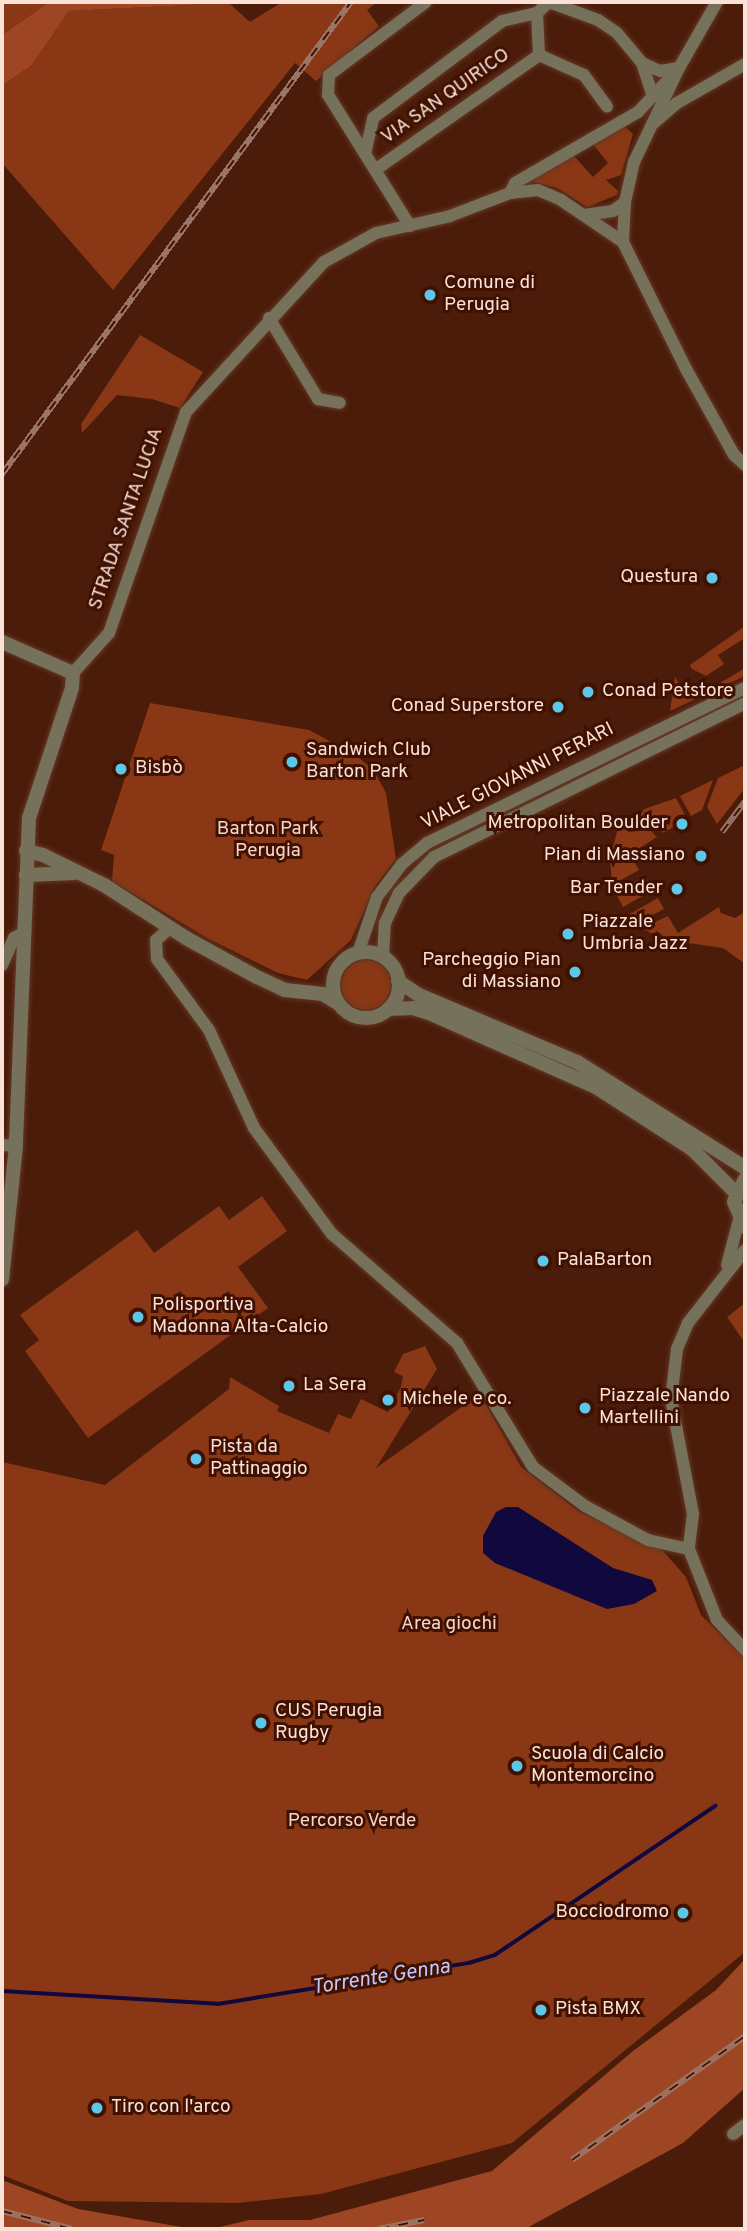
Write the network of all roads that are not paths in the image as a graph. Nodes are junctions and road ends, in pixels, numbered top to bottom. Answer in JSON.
{"nodes":[{"id":1,"x":426,"y":2,"type":"edge"},
{"id":2,"x":717,"y":2,"type":"edge"},
{"id":3,"x":537,"y":13,"type":"junction"},
{"id":4,"x":538,"y":55,"type":"junction"},
{"id":5,"x":642,"y":63,"type":"junction"},
{"id":6,"x":745,"y":64,"type":"edge"},
{"id":7,"x":679,"y":68,"type":"junction"},
{"id":8,"x":653,"y":96,"type":"junction"},
{"id":9,"x":607,"y":107,"type":"dead end"},
{"id":10,"x":649,"y":127,"type":"junction"},
{"id":11,"x":365,"y":154,"type":"junction"},
{"id":12,"x":376,"y":170,"type":"junction"},
{"id":13,"x":510,"y":193,"type":"junction"},
{"id":14,"x":625,"y":202,"type":"junction"},
{"id":15,"x":584,"y":215,"type":"junction"},
{"id":16,"x":410,"y":226,"type":"junction"},
{"id":17,"x":623,"y":242,"type":"junction"},
{"id":18,"x":269,"y":318,"type":"junction"},
{"id":19,"x":340,"y":403,"type":"dead end"},
{"id":20,"x":745,"y":465,"type":"edge"},
{"id":21,"x":2,"y":642,"type":"edge"},
{"id":22,"x":73,"y":673,"type":"junction"},
{"id":23,"x":745,"y":688,"type":"edge"},
{"id":24,"x":745,"y":704,"type":"edge"},
{"id":25,"x":26,"y":851,"type":"junction"},
{"id":26,"x":74,"y":873,"type":"junction"},
{"id":27,"x":26,"y":875,"type":"junction"},
{"id":28,"x":170,"y":929,"type":"junction"},
{"id":29,"x":24,"y":932,"type":"junction"},
{"id":30,"x":358,"y":953,"type":"junction"},
{"id":31,"x":383,"y":957,"type":"junction"},
{"id":32,"x":2,"y":965,"type":"edge"},
{"id":33,"x":334,"y":976,"type":"junction"},
{"id":34,"x":398,"y":981,"type":"junction"},
{"id":35,"x":309,"y":991,"type":"junction"},
{"id":36,"x":339,"y":1004,"type":"junction"},
{"id":37,"x":388,"y":1009,"type":"junction"},
{"id":38,"x":9,"y":1146,"type":"edge"},
{"id":39,"x":9,"y":1162,"type":"edge"},
{"id":40,"x":745,"y":1168,"type":"edge"},
{"id":41,"x":745,"y":1179,"type":"edge"},
{"id":42,"x":736,"y":1193,"type":"junction"},
{"id":43,"x":742,"y":1224,"type":"edge"},
{"id":44,"x":745,"y":1250,"type":"edge"},
{"id":45,"x":724,"y":1272,"type":"junction"},
{"id":46,"x":2,"y":1278,"type":"edge"},
{"id":47,"x":690,"y":1549,"type":"junction"},
{"id":48,"x":745,"y":1650,"type":"edge"},
{"id":49,"x":745,"y":2125,"type":"edge"},
{"id":50,"x":733,"y":2134,"type":"dead end"}],
"edges":[{"from":1,"to":11,"type":"street"},
{"from":2,"to":7,"type":"street"},
{"from":3,"to":4,"type":"street","name":"VIA SAN QUIRICO"},
{"from":3,"to":5,"type":"street"},
{"from":3,"to":11,"type":"street"},
{"from":4,"to":9,"type":"street","name":"VIA SAN QUIRICO"},
{"from":4,"to":12,"type":"street","name":"VIA SAN QUIRICO"},
{"from":5,"to":7,"type":"street"},
{"from":5,"to":8,"type":"street"},
{"from":6,"to":10,"type":"street"},
{"from":7,"to":8,"type":"street"},
{"from":7,"to":10,"type":"street"},
{"from":8,"to":13,"type":"street"},
{"from":10,"to":14,"type":"street"},
{"from":11,"to":12,"type":"street"},
{"from":12,"to":16,"type":"street"},
{"from":13,"to":15,"type":"street"},
{"from":13,"to":16,"type":"street","name":"STRADA SANTA LUCIA"},
{"from":14,"to":15,"type":"street"},
{"from":14,"to":17,"type":"street"},
{"from":15,"to":17,"type":"street"},
{"from":16,"to":18,"type":"street","name":"STRADA SANTA LUCIA"},
{"from":17,"to":20,"type":"street"},
{"from":18,"to":19,"type":"street"},
{"from":18,"to":22,"type":"street","name":"STRADA SANTA LUCIA"},
{"from":21,"to":22,"type":"street"},
{"from":22,"to":25,"type":"street"},
{"from":23,"to":30,"type":"street","name":"VIALE GIOVANNI PERARI"},
{"from":24,"to":31,"type":"street","name":"VIALE GIOVANNI PERARI"},
{"from":25,"to":26,"type":"street"},
{"from":25,"to":27,"type":"street"},
{"from":26,"to":27,"type":"street"},
{"from":26,"to":28,"type":"street"},
{"from":27,"to":29,"type":"street"},
{"from":28,"to":35,"type":"street"},
{"from":28,"to":47,"type":"street"},
{"from":29,"to":32,"type":"street"},
{"from":29,"to":38,"type":"street"},
{"from":30,"to":31,"type":"street"},
{"from":30,"to":33,"type":"street"},
{"from":31,"to":34,"type":"street"},
{"from":33,"to":35,"type":"street"},
{"from":33,"to":36,"type":"street"},
{"from":34,"to":37,"type":"street"},
{"from":34,"to":40,"type":"street"},
{"from":35,"to":36,"type":"street"},
{"from":36,"to":37,"type":"street"},
{"from":37,"to":42,"type":"street"},
{"from":38,"to":39,"type":"street"},
{"from":39,"to":46,"type":"street"},
{"from":41,"to":42,"type":"street"},
{"from":42,"to":43,"type":"street"},
{"from":43,"to":45,"type":"street"},
{"from":44,"to":45,"type":"street"},
{"from":45,"to":47,"type":"street"},
{"from":47,"to":48,"type":"street"},
{"from":49,"to":50,"type":"street"}]}
